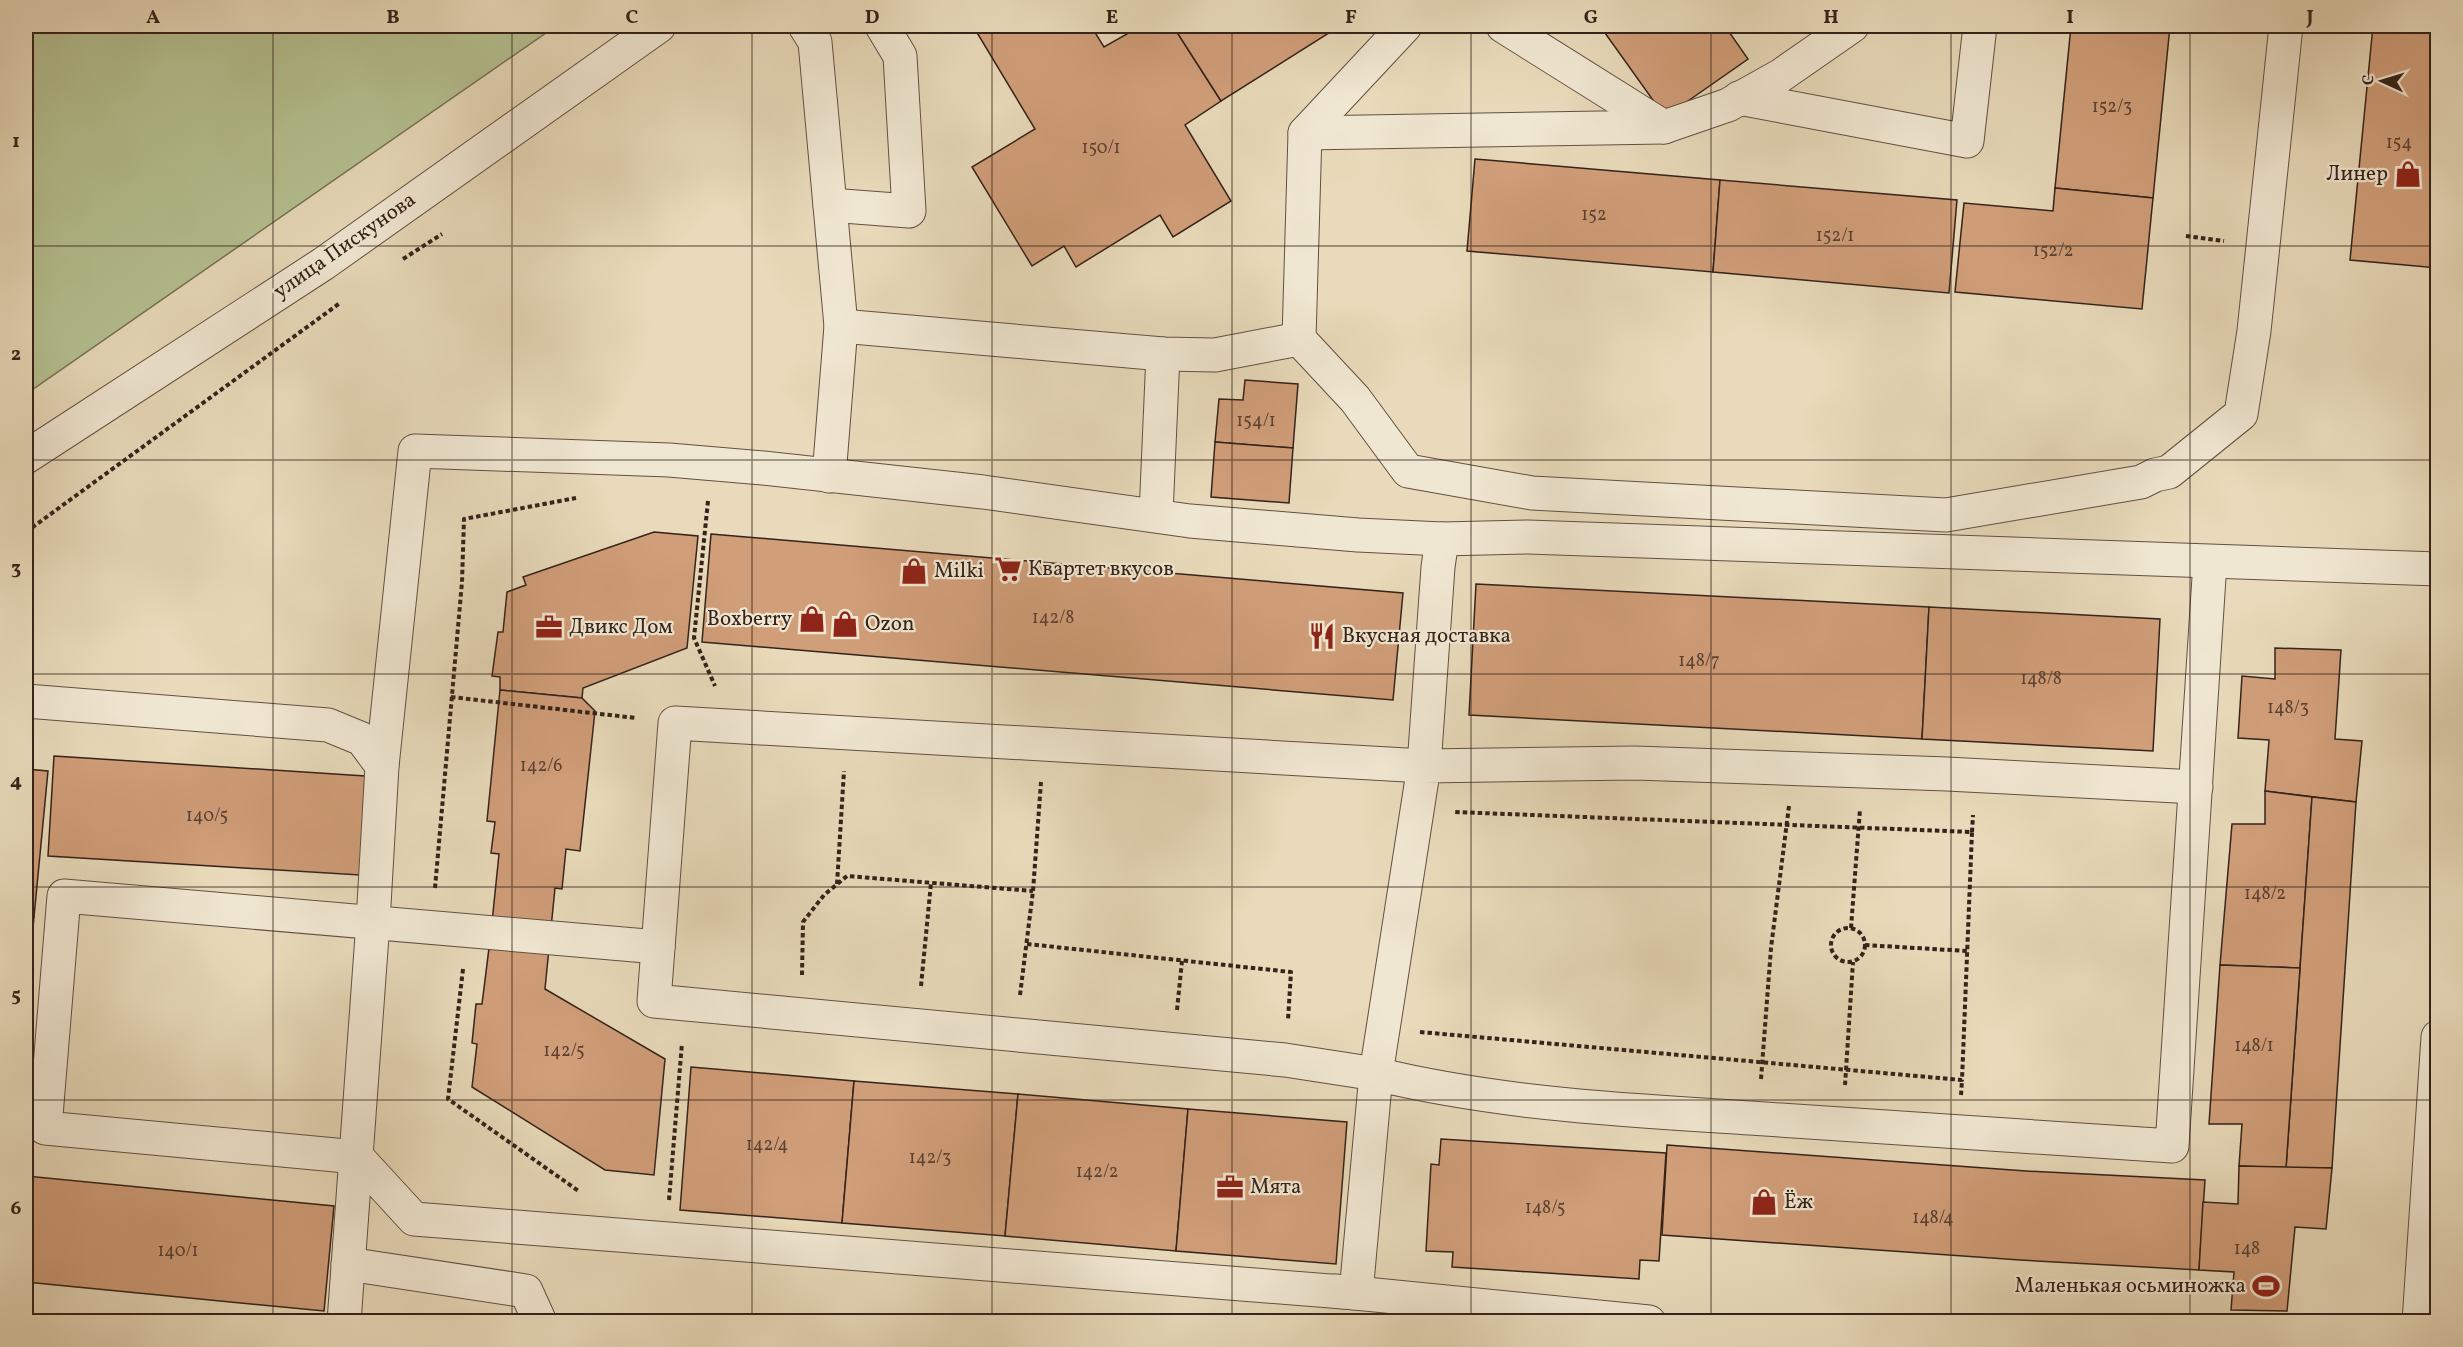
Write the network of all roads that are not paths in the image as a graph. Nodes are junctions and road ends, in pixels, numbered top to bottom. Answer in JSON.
{"nodes":[{"id":1,"x":658,"y":26,"type":"edge"},
{"id":2,"x":806,"y":26,"type":"edge"},
{"id":3,"x":882,"y":26,"type":"edge"},
{"id":4,"x":1405,"y":26,"type":"edge"},
{"id":5,"x":1503,"y":26,"type":"edge"},
{"id":6,"x":1852,"y":26,"type":"edge"},
{"id":7,"x":1980,"y":26,"type":"edge"},
{"id":8,"x":2286,"y":26,"type":"edge"},
{"id":9,"x":1739,"y":98,"type":"junction"},
{"id":10,"x":1664,"y":128,"type":"junction"},
{"id":11,"x":1305,"y":133,"type":"junction"},
{"id":12,"x":830,"y":205,"type":"junction"},
{"id":13,"x":841,"y":326,"type":"junction"},
{"id":14,"x":1299,"y":339,"type":"junction"},
{"id":15,"x":1163,"y":354,"type":"junction"},
{"id":16,"x":26,"y":457,"type":"edge"},
{"id":17,"x":829,"y":476,"type":"junction"},
{"id":18,"x":1156,"y":515,"type":"junction"},
{"id":19,"x":1442,"y":539,"type":"junction"},
{"id":20,"x":2210,"y":562,"type":"junction"},
{"id":21,"x":2438,"y":569,"type":"edge"},
{"id":22,"x":26,"y":701,"type":"edge"},
{"id":23,"x":382,"y":766,"type":"junction"},
{"id":24,"x":1424,"y":766,"type":"junction"},
{"id":25,"x":2196,"y":787,"type":"junction"},
{"id":26,"x":374,"y":922,"type":"junction"},
{"id":27,"x":658,"y":947,"type":"junction"},
{"id":28,"x":2438,"y":1037,"type":"edge"},
{"id":29,"x":1376,"y":1074,"type":"junction"},
{"id":30,"x":35,"y":1127,"type":"edge"},
{"id":31,"x":357,"y":1157,"type":"junction"},
{"id":32,"x":348,"y":1264,"type":"junction"},
{"id":33,"x":1335,"y":1291,"type":"junction"},
{"id":34,"x":344,"y":1322,"type":"edge"},
{"id":35,"x":540,"y":1322,"type":"edge"},
{"id":36,"x":1649,"y":1322,"type":"edge"},
{"id":37,"x":2419,"y":1322,"type":"edge"}],
"edges":[{"from":1,"to":16,"type":"street","name":"улица Пискунова"},
{"from":2,"to":12,"type":"street"},
{"from":3,"to":12,"type":"street"},
{"from":4,"to":11,"type":"street"},
{"from":5,"to":10,"type":"street"},
{"from":6,"to":9,"type":"street"},
{"from":7,"to":9,"type":"street"},
{"from":8,"to":14,"type":"street"},
{"from":9,"to":10,"type":"street"},
{"from":10,"to":11,"type":"street"},
{"from":11,"to":14,"type":"street"},
{"from":12,"to":13,"type":"street"},
{"from":13,"to":15,"type":"street"},
{"from":13,"to":17,"type":"street"},
{"from":14,"to":15,"type":"street"},
{"from":15,"to":18,"type":"street"},
{"from":17,"to":18,"type":"street"},
{"from":17,"to":23,"type":"street"},
{"from":18,"to":19,"type":"street"},
{"from":19,"to":20,"type":"street"},
{"from":19,"to":24,"type":"street"},
{"from":20,"to":21,"type":"street"},
{"from":20,"to":25,"type":"street"},
{"from":22,"to":23,"type":"street"},
{"from":23,"to":26,"type":"street"},
{"from":24,"to":25,"type":"street"},
{"from":24,"to":27,"type":"street"},
{"from":24,"to":29,"type":"street"},
{"from":25,"to":29,"type":"street"},
{"from":26,"to":27,"type":"street"},
{"from":26,"to":30,"type":"street"},
{"from":26,"to":31,"type":"street"},
{"from":27,"to":29,"type":"street"},
{"from":28,"to":37,"type":"street"},
{"from":29,"to":33,"type":"street"},
{"from":30,"to":31,"type":"street"},
{"from":31,"to":32,"type":"street"},
{"from":31,"to":33,"type":"street"},
{"from":32,"to":34,"type":"street"},
{"from":32,"to":35,"type":"street"},
{"from":33,"to":36,"type":"street"}]}
